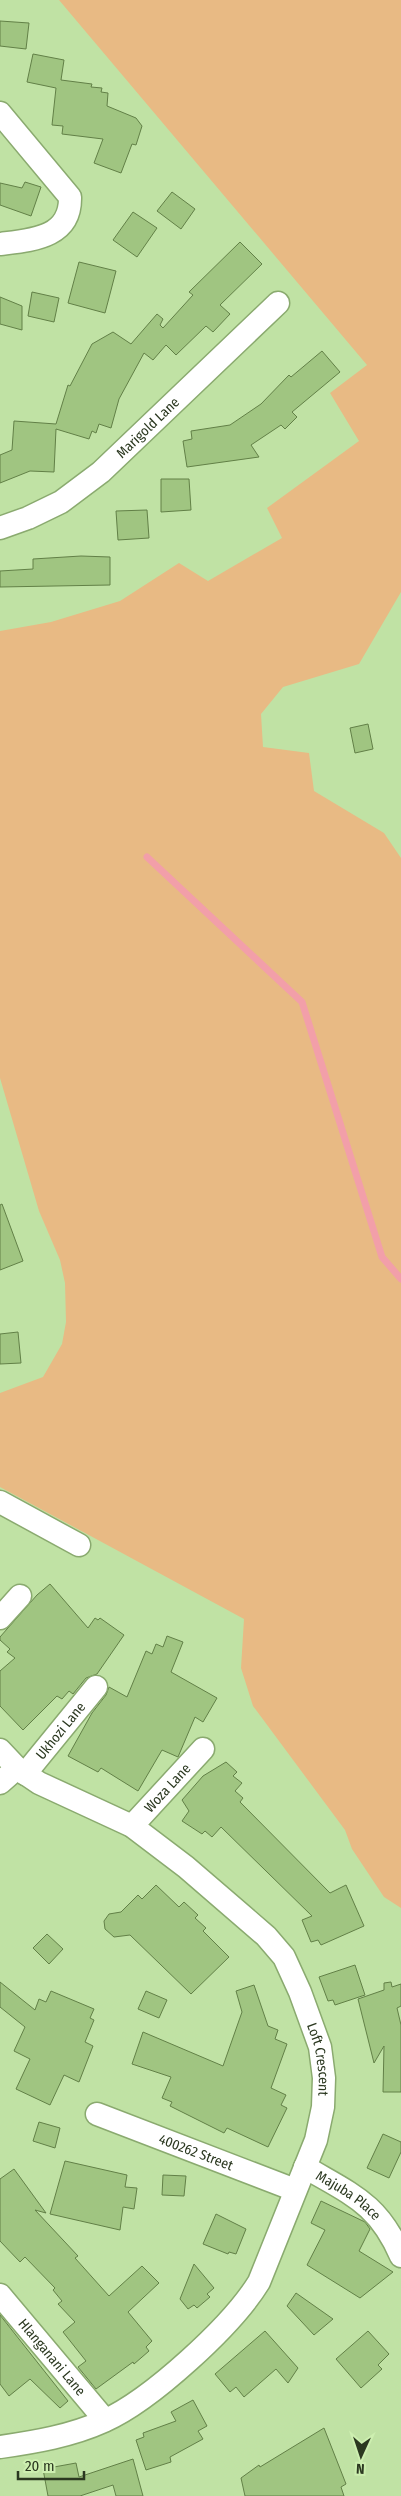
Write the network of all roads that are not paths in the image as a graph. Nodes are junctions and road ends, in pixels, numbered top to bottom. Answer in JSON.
{"nodes":[{"id":1,"x":0,"y":113,"type":"edge"},
{"id":2,"x":0,"y":244,"type":"edge"},
{"id":3,"x":278,"y":303,"type":"dead end"},
{"id":4,"x":0,"y":528,"type":"edge"},
{"id":5,"x":0,"y":1502,"type":"edge"},
{"id":6,"x":79,"y":1545,"type":"dead end"},
{"id":7,"x":20,"y":1596,"type":"dead end"},
{"id":8,"x":0,"y":1618,"type":"edge"},
{"id":9,"x":96,"y":1687,"type":"dead end"},
{"id":10,"x":203,"y":1749,"type":"dead end"},
{"id":11,"x":0,"y":1750,"type":"edge"},
{"id":12,"x":21,"y":1771,"type":"junction"},
{"id":13,"x":0,"y":1783,"type":"edge"},
{"id":14,"x":132,"y":1826,"type":"junction"},
{"id":15,"x":97,"y":2114,"type":"dead end"},
{"id":16,"x":306,"y":2167,"type":"junction"},
{"id":17,"x":295,"y":2190,"type":"junction"},
{"id":18,"x":401,"y":2256,"type":"edge"},
{"id":19,"x":0,"y":2295,"type":"edge"},
{"id":20,"x":105,"y":2420,"type":"junction"},
{"id":21,"x":0,"y":2447,"type":"edge"}],
"edges":[{"from":1,"to":2,"type":"street"},
{"from":3,"to":4,"type":"street","name":"Marigold Lane"},
{"from":5,"to":6,"type":"street"},
{"from":7,"to":8,"type":"street"},
{"from":9,"to":12,"type":"street","name":"Ukhozi Lane"},
{"from":10,"to":14,"type":"street","name":"Woza Lane"},
{"from":11,"to":12,"type":"street","name":"Loft Crescent"},
{"from":12,"to":13,"type":"street","name":"Ukhozi Lane"},
{"from":12,"to":14,"type":"street","name":"Loft Crescent"},
{"from":14,"to":16,"type":"street","name":"Loft Crescent"},
{"from":15,"to":17,"type":"street","name":"400262 Street"},
{"from":16,"to":17,"type":"street","name":"Loft Crescent"},
{"from":16,"to":18,"type":"street","name":"Majuba Place"},
{"from":17,"to":20,"type":"street","name":"Loft Crescent"},
{"from":19,"to":20,"type":"street","name":"Hlanganani Lane"},
{"from":20,"to":21,"type":"street","name":"Loft Crescent"}]}
